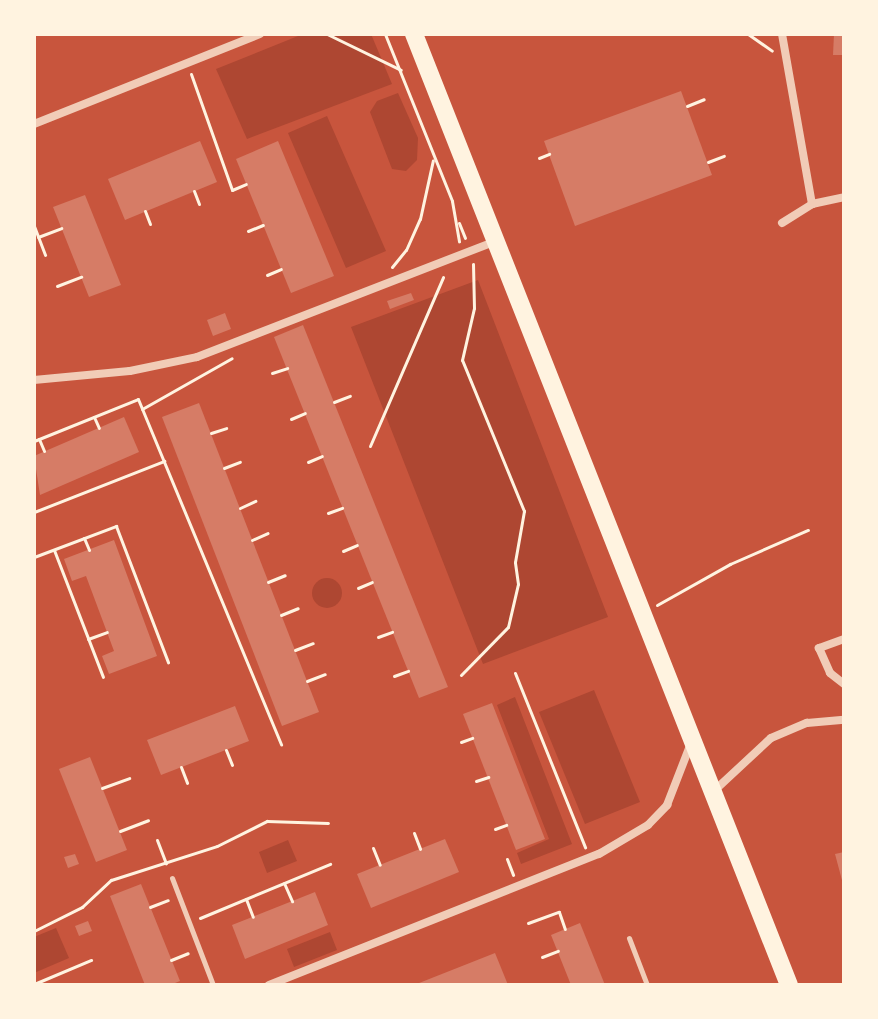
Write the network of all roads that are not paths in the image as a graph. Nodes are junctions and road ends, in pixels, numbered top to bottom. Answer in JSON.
{"nodes":[{"id":1,"x":260,"y":34,"type":"edge"},
{"id":2,"x":414,"y":34,"type":"edge"},
{"id":3,"x":782,"y":34,"type":"edge"},
{"id":4,"x":34,"y":124,"type":"edge"},
{"id":5,"x":844,"y":197,"type":"edge"},
{"id":6,"x":812,"y":204,"type":"junction"},
{"id":7,"x":782,"y":223,"type":"dead end"},
{"id":8,"x":496,"y":241,"type":"junction"},
{"id":9,"x":34,"y":380,"type":"edge"},
{"id":10,"x":844,"y":639,"type":"edge"},
{"id":11,"x":844,"y":684,"type":"edge"},
{"id":12,"x":844,"y":720,"type":"edge"},
{"id":13,"x":693,"y":734,"type":"junction"},
{"id":14,"x":715,"y":790,"type":"junction"},
{"id":15,"x":172,"y":878,"type":"road end"},
{"id":16,"x":629,"y":938,"type":"dead end"},
{"id":17,"x":213,"y":985,"type":"edge"},
{"id":18,"x":269,"y":985,"type":"edge"},
{"id":19,"x":647,"y":985,"type":"edge"},
{"id":20,"x":789,"y":985,"type":"edge"}],
"edges":[{"from":1,"to":4,"type":"street"},
{"from":2,"to":8,"type":"main road"},
{"from":3,"to":6,"type":"street"},
{"from":5,"to":6,"type":"street"},
{"from":6,"to":7,"type":"street"},
{"from":8,"to":9,"type":"street"},
{"from":8,"to":13,"type":"main road"},
{"from":10,"to":11,"type":"street"},
{"from":12,"to":14,"type":"street"},
{"from":13,"to":14,"type":"main road"},
{"from":13,"to":18,"type":"street"},
{"from":14,"to":20,"type":"main road"},
{"from":15,"to":17,"type":"lane"},
{"from":16,"to":19,"type":"lane"}]}
